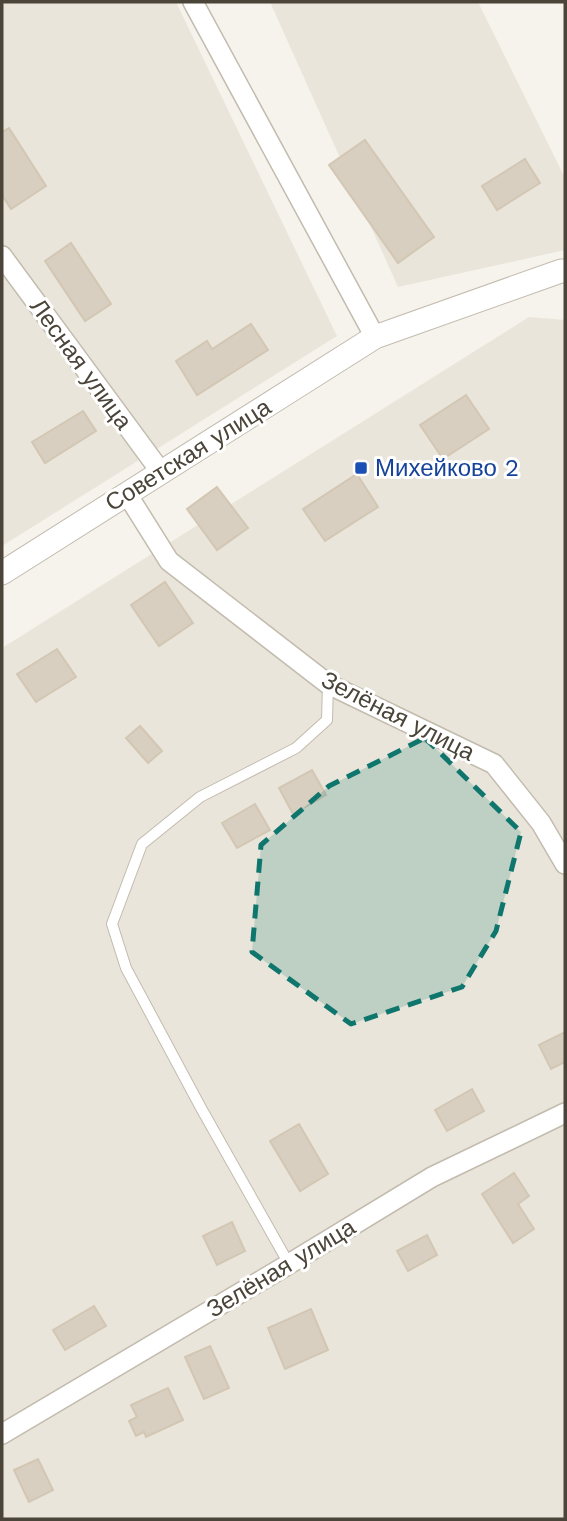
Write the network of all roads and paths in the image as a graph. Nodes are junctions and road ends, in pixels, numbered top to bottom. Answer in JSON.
{"nodes":[{"id":1,"x":192,"y":2,"type":"edge"},
{"id":2,"x":2,"y":256,"type":"edge"},
{"id":3,"x":565,"y":271,"type":"edge"},
{"id":4,"x":375,"y":337,"type":"junction"},
{"id":5,"x":161,"y":472,"type":"junction"},
{"id":6,"x":127,"y":494,"type":"junction"},
{"id":7,"x":2,"y":573,"type":"edge"},
{"id":8,"x":328,"y":684,"type":"junction"},
{"id":9,"x":565,"y":864,"type":"edge"},
{"id":10,"x":565,"y":1114,"type":"edge"},
{"id":11,"x":289,"y":1264,"type":"junction"},
{"id":12,"x":2,"y":1434,"type":"edge"}],
"edges":[{"from":1,"to":4,"type":"street"},
{"from":2,"to":5,"type":"street","name":"Лесная улица"},
{"from":3,"to":4,"type":"street","name":"Советская улица"},
{"from":4,"to":5,"type":"street","name":"Советская улица"},
{"from":5,"to":6,"type":"street","name":"Советская улица"},
{"from":6,"to":7,"type":"street","name":"Советская улица"},
{"from":6,"to":8,"type":"street","name":"Зелёная улица"},
{"from":8,"to":9,"type":"street","name":"Зелёная улица"},
{"from":8,"to":11,"type":"lane"},
{"from":10,"to":11,"type":"street","name":"Зелёная улица"},
{"from":11,"to":12,"type":"street","name":"Зелёная улица"}]}
